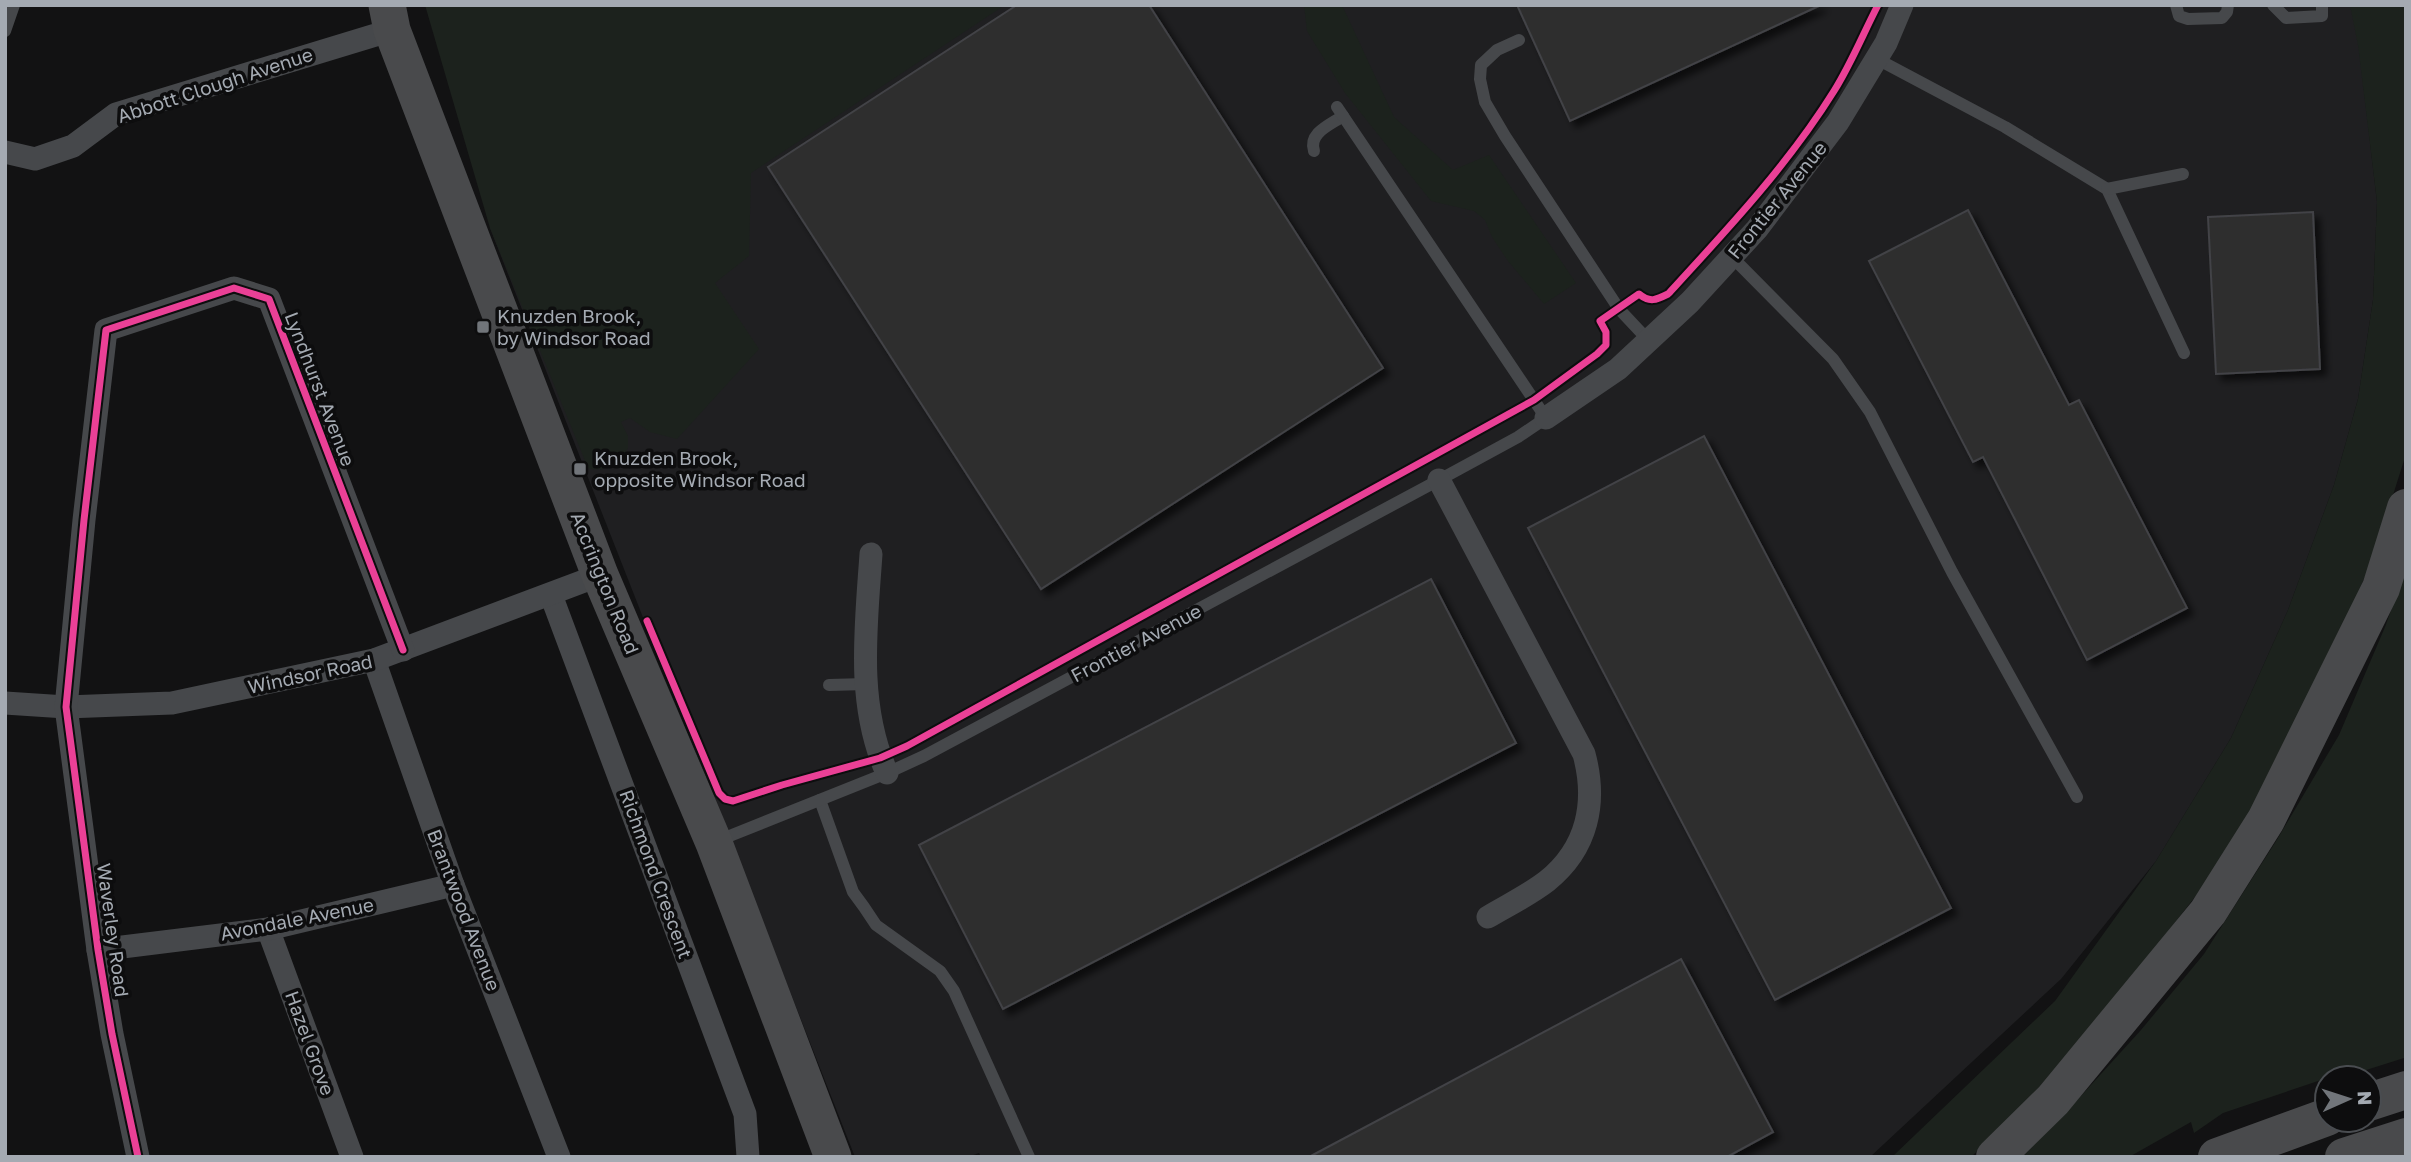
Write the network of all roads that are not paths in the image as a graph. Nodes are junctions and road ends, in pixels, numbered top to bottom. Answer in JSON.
{"nodes":[{"id":1,"x":14,"y":5,"type":"edge"},
{"id":2,"x":1902,"y":5,"type":"edge"},
{"id":3,"x":2176,"y":5,"type":"edge"},
{"id":4,"x":2228,"y":5,"type":"edge"},
{"id":5,"x":2273,"y":5,"type":"edge"},
{"id":6,"x":2322,"y":5,"type":"edge"},
{"id":7,"x":389,"y":17,"type":"edge"},
{"id":8,"x":5,"y":31,"type":"edge"},
{"id":9,"x":1519,"y":40,"type":"dead end"},
{"id":10,"x":1877,"y":59,"type":"junction"},
{"id":11,"x":1314,"y":151,"type":"dead end"},
{"id":12,"x":5,"y":152,"type":"edge"},
{"id":13,"x":2183,"y":174,"type":"dead end"},
{"id":14,"x":2107,"y":189,"type":"junction"},
{"id":15,"x":1732,"y":257,"type":"junction"},
{"id":16,"x":1649,"y":341,"type":"junction"},
{"id":17,"x":2184,"y":353,"type":"dead end"},
{"id":18,"x":1546,"y":418,"type":"junction"},
{"id":19,"x":1439,"y":480,"type":"junction"},
{"id":20,"x":2406,"y":508,"type":"edge"},
{"id":21,"x":871,"y":554,"type":"dead end"},
{"id":22,"x":600,"y":575,"type":"junction"},
{"id":23,"x":551,"y":595,"type":"junction"},
{"id":24,"x":403,"y":650,"type":"junction"},
{"id":25,"x":374,"y":660,"type":"junction"},
{"id":26,"x":866,"y":684,"type":"junction"},
{"id":27,"x":829,"y":685,"type":"dead end"},
{"id":28,"x":5,"y":703,"type":"edge"},
{"id":29,"x":66,"y":707,"type":"junction"},
{"id":30,"x":887,"y":773,"type":"junction"},
{"id":31,"x":2077,"y":797,"type":"dead end"},
{"id":32,"x":820,"y":800,"type":"junction"},
{"id":33,"x":714,"y":843,"type":"junction"},
{"id":34,"x":453,"y":885,"type":"junction"},
{"id":35,"x":1488,"y":917,"type":"dead end"},
{"id":36,"x":268,"y":929,"type":"junction"},
{"id":37,"x":98,"y":950,"type":"junction"},
{"id":38,"x":2406,"y":1090,"type":"edge"},
{"id":39,"x":2383,"y":1097,"type":"edge"},
{"id":40,"x":2406,"y":1115,"type":"edge"},
{"id":41,"x":2313,"y":1122,"type":"edge"},
{"id":42,"x":2406,"y":1137,"type":"edge"},
{"id":43,"x":138,"y":1157,"type":"edge"},
{"id":44,"x":352,"y":1157,"type":"edge"},
{"id":45,"x":559,"y":1157,"type":"edge"},
{"id":46,"x":748,"y":1157,"type":"edge"},
{"id":47,"x":833,"y":1157,"type":"edge"},
{"id":48,"x":1029,"y":1157,"type":"edge"},
{"id":49,"x":1995,"y":1157,"type":"edge"},
{"id":50,"x":2217,"y":1157,"type":"edge"},
{"id":51,"x":2344,"y":1157,"type":"edge"},
{"id":52,"x":2377,"y":1157,"type":"edge"}],
"edges":[{"from":1,"to":8,"type":"lane"},
{"from":2,"to":10,"type":"street","name":"Frontier Avenue"},
{"from":3,"to":4,"type":"lane"},
{"from":5,"to":6,"type":"lane"},
{"from":7,"to":12,"type":"street","name":"Abbott Clough Avenue"},
{"from":7,"to":22,"type":"main road","name":"Accrington Road"},
{"from":9,"to":16,"type":"lane"},
{"from":10,"to":14,"type":"lane"},
{"from":10,"to":15,"type":"street","name":"Frontier Avenue"},
{"from":11,"to":18,"type":"lane"},
{"from":13,"to":14,"type":"lane"},
{"from":14,"to":17,"type":"lane"},
{"from":15,"to":16,"type":"street","name":"Frontier Avenue"},
{"from":15,"to":31,"type":"lane"},
{"from":16,"to":18,"type":"street","name":"Frontier Avenue"},
{"from":18,"to":19,"type":"lane","name":"Frontier Avenue"},
{"from":19,"to":30,"type":"lane","name":"Frontier Avenue"},
{"from":19,"to":35,"type":"street"},
{"from":20,"to":49,"type":"highway"},
{"from":21,"to":26,"type":"street"},
{"from":22,"to":23,"type":"street","name":"Windsor Road"},
{"from":22,"to":33,"type":"main road","name":"Accrington Road"},
{"from":23,"to":24,"type":"street","name":"Windsor Road"},
{"from":23,"to":46,"type":"street","name":"Richmond Crescent"},
{"from":24,"to":25,"type":"street","name":"Windsor Road"},
{"from":24,"to":29,"type":"street","name":"Lyndhurst Avenue"},
{"from":25,"to":29,"type":"street","name":"Windsor Road"},
{"from":25,"to":34,"type":"street","name":"Brantwood Avenue"},
{"from":26,"to":27,"type":"lane"},
{"from":26,"to":30,"type":"street"},
{"from":28,"to":29,"type":"street","name":"Windsor Road"},
{"from":29,"to":37,"type":"street","name":"Waverley Road"},
{"from":30,"to":32,"type":"lane","name":"Frontier Avenue"},
{"from":32,"to":33,"type":"lane","name":"Frontier Avenue"},
{"from":32,"to":48,"type":"lane"},
{"from":33,"to":47,"type":"main road","name":"Accrington Road"},
{"from":34,"to":36,"type":"street","name":"Avondale Avenue"},
{"from":34,"to":45,"type":"street","name":"Brantwood Avenue"},
{"from":36,"to":37,"type":"street","name":"Avondale Avenue"},
{"from":36,"to":44,"type":"street","name":"Hazel Grove"},
{"from":37,"to":43,"type":"street","name":"Waverley Road"},
{"from":38,"to":39,"type":"highway"},
{"from":40,"to":52,"type":"highway"},
{"from":41,"to":50,"type":"highway"},
{"from":42,"to":51,"type":"highway","bridge":true}]}
